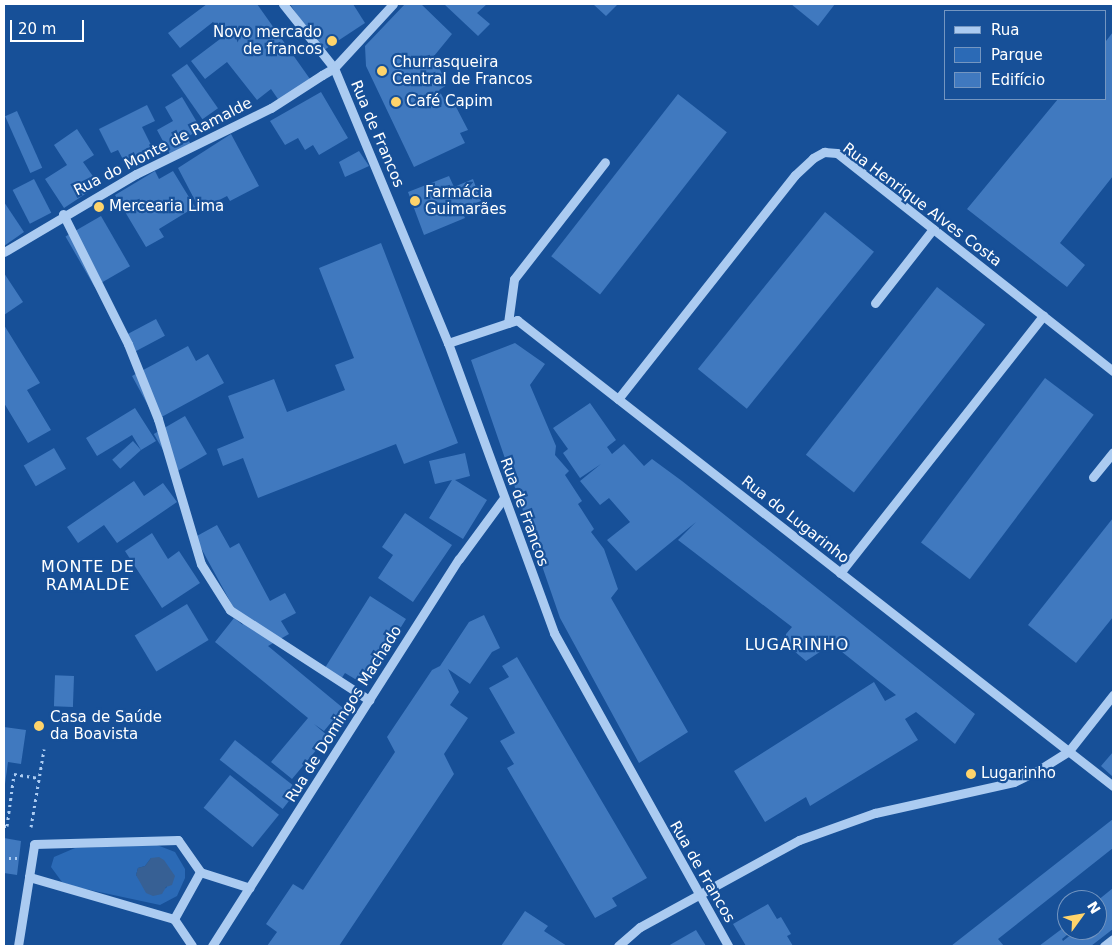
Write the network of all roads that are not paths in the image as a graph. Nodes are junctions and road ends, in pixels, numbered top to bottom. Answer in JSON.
{"nodes":[{"id":1,"x":283,"y":4,"type":"edge"},
{"id":2,"x":393,"y":4,"type":"edge"},
{"id":3,"x":334,"y":68,"type":"junction"},
{"id":4,"x":606,"y":162,"type":"dead end"},
{"id":5,"x":63,"y":214,"type":"junction"},
{"id":6,"x":933,"y":229,"type":"junction"},
{"id":7,"x":4,"y":252,"type":"edge"},
{"id":8,"x":875,"y":303,"type":"dead end"},
{"id":9,"x":1043,"y":316,"type":"junction"},
{"id":10,"x":508,"y":323,"type":"junction"},
{"id":11,"x":448,"y":343,"type":"junction"},
{"id":12,"x":1113,"y":371,"type":"edge"},
{"id":13,"x":618,"y":399,"type":"junction"},
{"id":14,"x":1113,"y":452,"type":"edge"},
{"id":15,"x":1093,"y":477,"type":"dead end"},
{"id":16,"x":503,"y":498,"type":"junction"},
{"id":17,"x":840,"y":573,"type":"junction"},
{"id":18,"x":1113,"y":696,"type":"edge"},
{"id":19,"x":369,"y":700,"type":"junction"},
{"id":20,"x":1068,"y":752,"type":"junction"},
{"id":21,"x":1113,"y":786,"type":"edge"},
{"id":22,"x":200,"y":872,"type":"junction"},
{"id":23,"x":29,"y":877,"type":"junction"},
{"id":24,"x":250,"y":888,"type":"junction"},
{"id":25,"x":698,"y":895,"type":"junction"},
{"id":26,"x":174,"y":919,"type":"junction"},
{"id":27,"x":1113,"y":939,"type":"edge"},
{"id":28,"x":18,"y":946,"type":"edge"},
{"id":29,"x":192,"y":946,"type":"edge"},
{"id":30,"x":212,"y":946,"type":"edge"},
{"id":31,"x":618,"y":946,"type":"edge"},
{"id":32,"x":728,"y":946,"type":"edge"},
{"id":33,"x":1104,"y":946,"type":"edge"}],
"edges":[{"from":1,"to":3,"type":"street","name":"Rua de Francos"},
{"from":2,"to":3,"type":"street","name":"Rua do Monte de Ramalde"},
{"from":3,"to":5,"type":"street","name":"Rua do Monte de Ramalde"},
{"from":3,"to":11,"type":"street","name":"Rua de Francos"},
{"from":4,"to":10,"type":"street"},
{"from":5,"to":7,"type":"street","name":"Rua do Monte de Ramalde"},
{"from":5,"to":19,"type":"street"},
{"from":6,"to":8,"type":"street"},
{"from":6,"to":9,"type":"street","name":"Rua Henrique Alves Costa"},
{"from":6,"to":13,"type":"street","name":"Rua Henrique Alves Costa"},
{"from":9,"to":12,"type":"street","name":"Rua Henrique Alves Costa"},
{"from":9,"to":17,"type":"street"},
{"from":10,"to":11,"type":"street"},
{"from":10,"to":13,"type":"street","name":"Rua do Lugarinho"},
{"from":11,"to":16,"type":"street","name":"Rua de Francos"},
{"from":13,"to":17,"type":"street","name":"Rua do Lugarinho"},
{"from":14,"to":15,"type":"street"},
{"from":16,"to":19,"type":"street","name":"Rua de Domingos Machado"},
{"from":16,"to":25,"type":"street","name":"Rua de Francos"},
{"from":17,"to":20,"type":"street","name":"Rua do Lugarinho"},
{"from":18,"to":20,"type":"street"},
{"from":19,"to":24,"type":"street","name":"Rua de Domingos Machado"},
{"from":20,"to":21,"type":"street","name":"Rua do Lugarinho"},
{"from":20,"to":25,"type":"street"},
{"from":22,"to":23,"type":"street"},
{"from":22,"to":24,"type":"street"},
{"from":22,"to":26,"type":"street"},
{"from":23,"to":26,"type":"street"},
{"from":23,"to":28,"type":"street"},
{"from":24,"to":30,"type":"street","name":"Rua de Domingos Machado"},
{"from":25,"to":31,"type":"street"},
{"from":25,"to":32,"type":"street","name":"Rua de Francos"},
{"from":26,"to":29,"type":"street"},
{"from":27,"to":33,"type":"street"}]}
